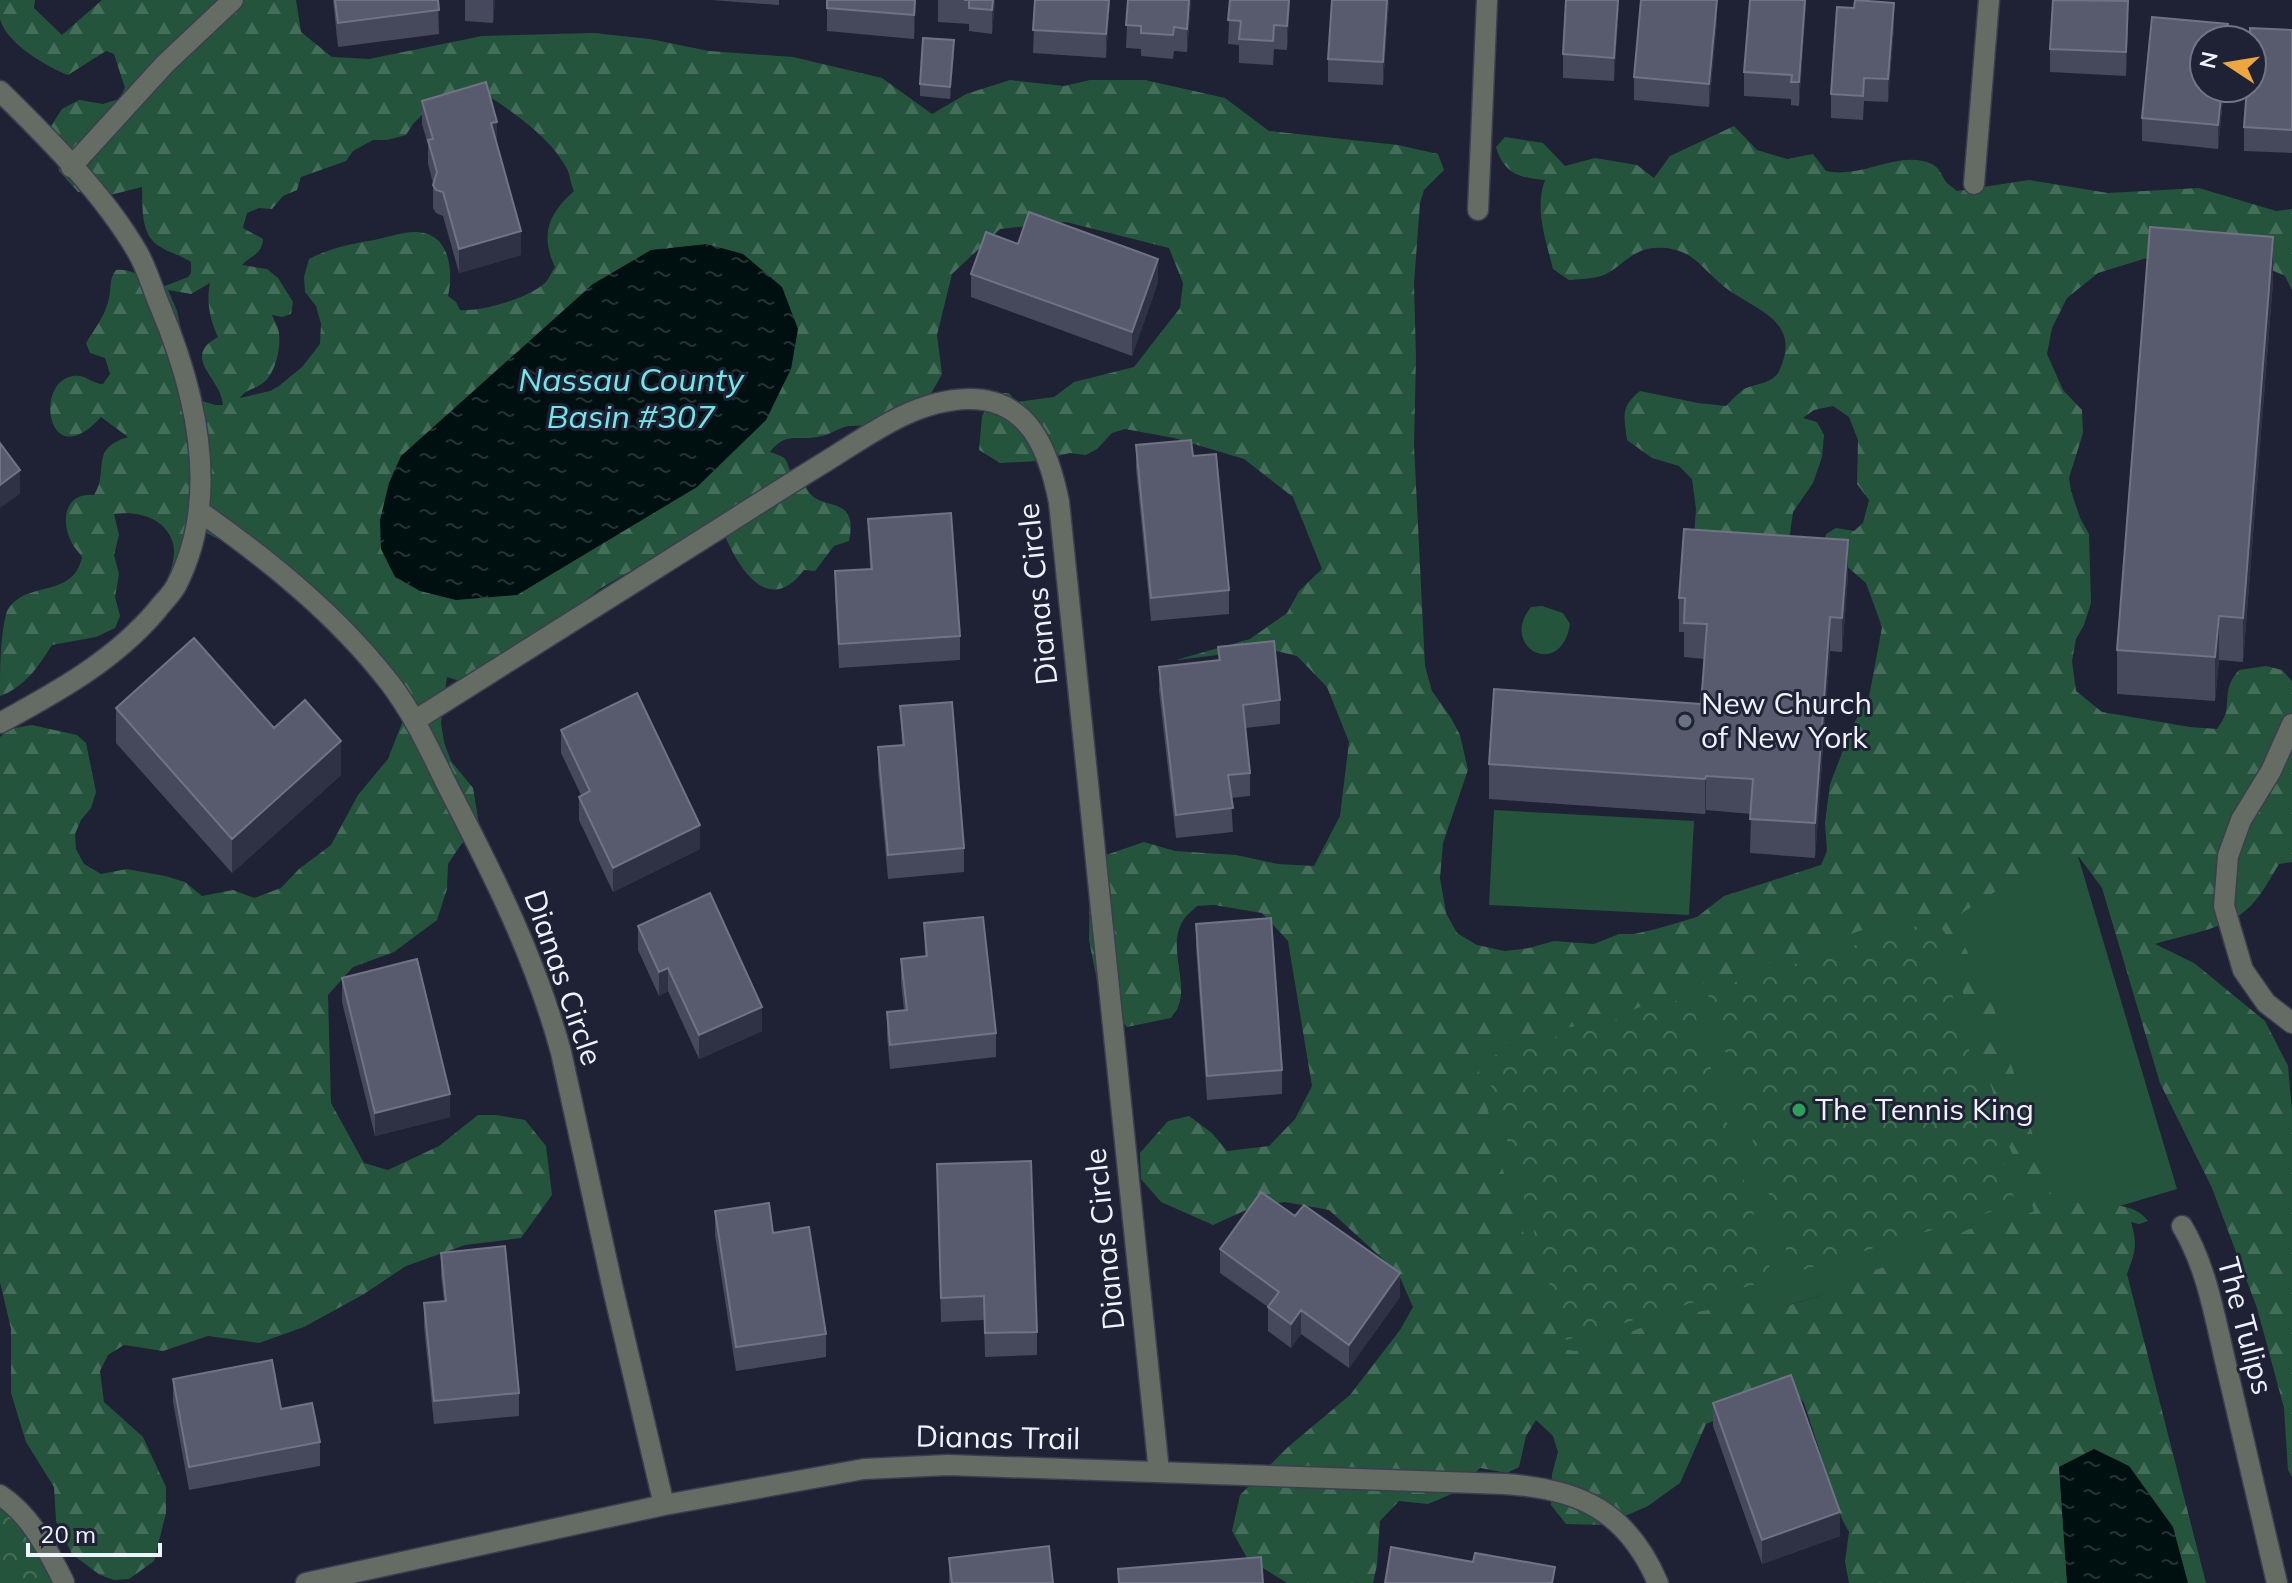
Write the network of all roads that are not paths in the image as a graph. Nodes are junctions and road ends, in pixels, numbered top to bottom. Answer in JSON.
{"nodes":[{"id":1,"x":233,"y":0,"type":"edge"},
{"id":2,"x":1487,"y":0,"type":"edge"},
{"id":3,"x":1989,"y":0,"type":"edge"},
{"id":4,"x":0,"y":91,"type":"edge"},
{"id":5,"x":71,"y":167,"type":"junction"},
{"id":6,"x":1974,"y":184,"type":"dead end"},
{"id":7,"x":1478,"y":210,"type":"dead end"},
{"id":8,"x":199,"y":511,"type":"junction"},
{"id":9,"x":414,"y":721,"type":"junction"},
{"id":10,"x":0,"y":723,"type":"edge"},
{"id":11,"x":2292,"y":724,"type":"edge"},
{"id":12,"x":2292,"y":1023,"type":"edge"},
{"id":13,"x":2182,"y":1226,"type":"dead end"},
{"id":14,"x":1159,"y":1472,"type":"junction"},
{"id":15,"x":0,"y":1495,"type":"edge"},
{"id":16,"x":664,"y":1505,"type":"junction"},
{"id":17,"x":65,"y":1583,"type":"edge"},
{"id":18,"x":306,"y":1583,"type":"edge"},
{"id":19,"x":1658,"y":1583,"type":"edge"},
{"id":20,"x":2277,"y":1583,"type":"edge"}],
"edges":[{"from":1,"to":5,"type":"street"},
{"from":2,"to":7,"type":"street"},
{"from":3,"to":6,"type":"street"},
{"from":4,"to":5,"type":"street"},
{"from":5,"to":8,"type":"street"},
{"from":8,"to":9,"type":"street","name":"Dianas Circle"},
{"from":8,"to":10,"type":"street"},
{"from":9,"to":14,"type":"street","name":"Dianas Circle"},
{"from":9,"to":16,"type":"street","name":"Dianas Circle"},
{"from":11,"to":12,"type":"street"},
{"from":13,"to":20,"type":"street","name":"The Tulips"},
{"from":14,"to":16,"type":"street","name":"Dianas Trail"},
{"from":14,"to":19,"type":"street","name":"Dianas Trail"},
{"from":15,"to":17,"type":"street"},
{"from":16,"to":18,"type":"street","name":"Dianas Trail"}]}
